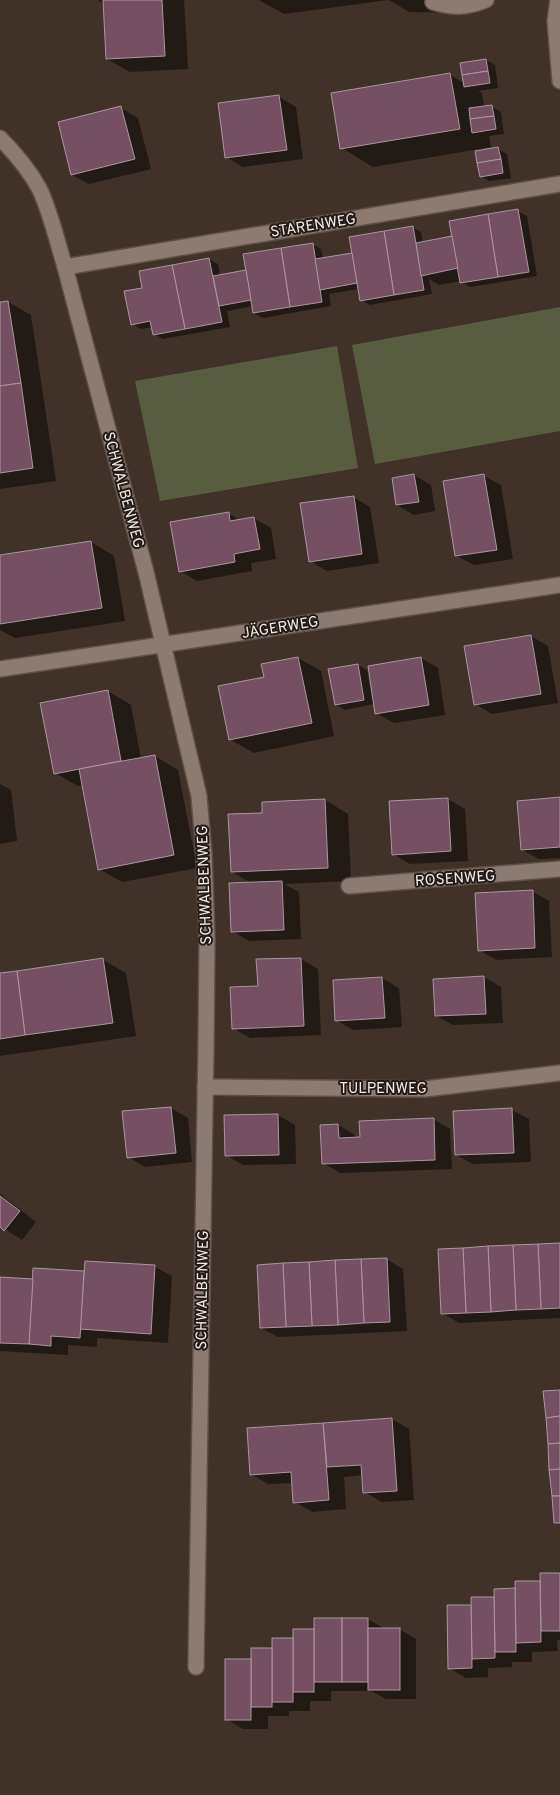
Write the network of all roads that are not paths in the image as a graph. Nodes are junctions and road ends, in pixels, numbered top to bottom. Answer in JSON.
{"nodes":[{"id":1,"x":486,"y":0,"type":"edge"},
{"id":2,"x":558,"y":0,"type":"edge"},
{"id":3,"x":433,"y":2,"type":"dead end"},
{"id":4,"x":559,"y":73,"type":"edge"},
{"id":5,"x":0,"y":138,"type":"edge"},
{"id":6,"x":560,"y":184,"type":"edge"},
{"id":7,"x":65,"y":267,"type":"junction"},
{"id":8,"x":560,"y":585,"type":"edge"},
{"id":9,"x":163,"y":645,"type":"junction"},
{"id":10,"x":0,"y":669,"type":"edge"},
{"id":11,"x":560,"y":869,"type":"edge"},
{"id":12,"x":349,"y":886,"type":"dead end"},
{"id":13,"x":560,"y":1073,"type":"edge"},
{"id":14,"x":205,"y":1088,"type":"junction"},
{"id":15,"x":196,"y":1667,"type":"dead end"}],
"edges":[{"from":1,"to":3,"type":"street"},
{"from":2,"to":4,"type":"street"},
{"from":5,"to":7,"type":"street","name":"SCHWALBENWEG"},
{"from":6,"to":7,"type":"street","name":"STARENWEG"},
{"from":7,"to":9,"type":"street","name":"SCHWALBENWEG"},
{"from":8,"to":9,"type":"street","name":"JÄGERWEG"},
{"from":9,"to":10,"type":"street","name":"JÄGERWEG"},
{"from":9,"to":14,"type":"street","name":"SCHWALBENWEG"},
{"from":11,"to":12,"type":"street","name":"ROSENWEG"},
{"from":13,"to":14,"type":"street","name":"TULPENWEG"},
{"from":14,"to":15,"type":"street","name":"SCHWALBENWEG"}]}
